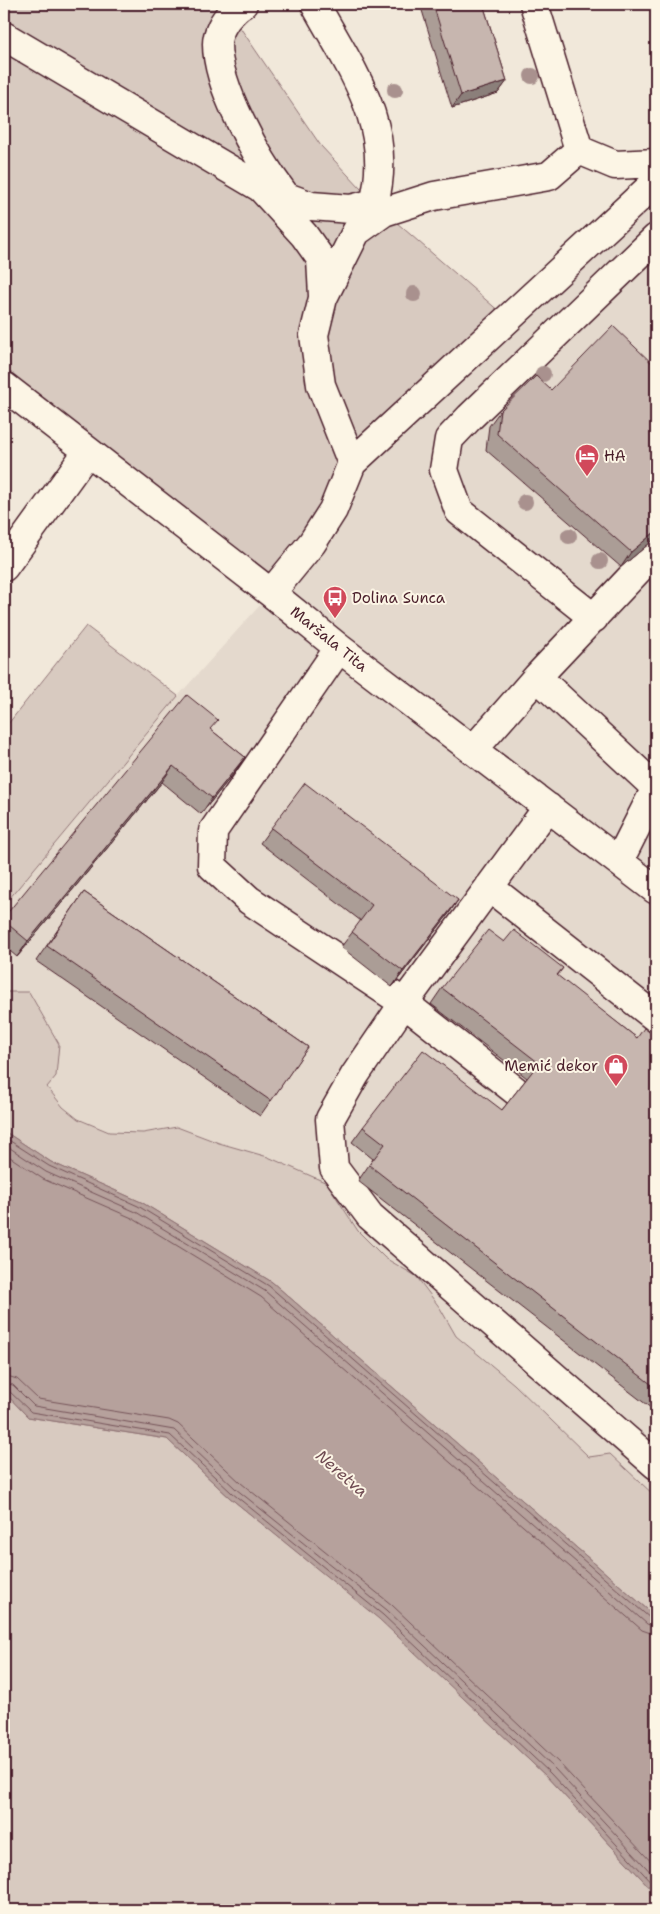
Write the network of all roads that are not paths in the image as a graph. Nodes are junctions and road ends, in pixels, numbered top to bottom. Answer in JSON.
{"nodes":[{"id":1,"x":243,"y":4,"type":"edge"},
{"id":2,"x":315,"y":4,"type":"edge"},
{"id":3,"x":534,"y":4,"type":"edge"},
{"id":4,"x":4,"y":36,"type":"edge"},
{"id":5,"x":579,"y":150,"type":"junction"},
{"id":6,"x":656,"y":163,"type":"edge"},
{"id":7,"x":656,"y":182,"type":"edge"},
{"id":8,"x":272,"y":191,"type":"junction"},
{"id":9,"x":379,"y":208,"type":"junction"},
{"id":10,"x":656,"y":238,"type":"edge"},
{"id":11,"x":323,"y":298,"type":"junction"},
{"id":12,"x":4,"y":386,"type":"edge"},
{"id":13,"x":88,"y":451,"type":"junction"},
{"id":14,"x":352,"y":463,"type":"junction"},
{"id":15,"x":656,"y":551,"type":"edge"},
{"id":16,"x":4,"y":566,"type":"edge"},
{"id":17,"x":272,"y":593,"type":"junction"},
{"id":18,"x":594,"y":618,"type":"junction"},
{"id":19,"x":339,"y":648,"type":"junction"},
{"id":20,"x":537,"y":677,"type":"junction"},
{"id":21,"x":473,"y":750,"type":"junction"},
{"id":22,"x":656,"y":788,"type":"edge"},
{"id":23,"x":548,"y":807,"type":"junction"},
{"id":24,"x":619,"y":861,"type":"junction"},
{"id":25,"x":489,"y":887,"type":"junction"},
{"id":26,"x":656,"y":890,"type":"edge"},
{"id":27,"x":404,"y":1003,"type":"junction"},
{"id":28,"x":656,"y":1018,"type":"edge"},
{"id":29,"x":567,"y":1131,"type":"edge"},
{"id":30,"x":656,"y":1465,"type":"edge"}],
"edges":[{"from":1,"to":8,"type":"street"},
{"from":2,"to":9,"type":"street"},
{"from":3,"to":5,"type":"street"},
{"from":4,"to":8,"type":"street"},
{"from":5,"to":6,"type":"street"},
{"from":5,"to":9,"type":"street"},
{"from":7,"to":14,"type":"street"},
{"from":8,"to":9,"type":"street"},
{"from":8,"to":11,"type":"street"},
{"from":9,"to":11,"type":"street"},
{"from":10,"to":18,"type":"street"},
{"from":11,"to":14,"type":"street"},
{"from":12,"to":13,"type":"street","name":"Maršala Tita"},
{"from":13,"to":16,"type":"street"},
{"from":13,"to":17,"type":"street","name":"Maršala Tita"},
{"from":14,"to":17,"type":"street"},
{"from":15,"to":18,"type":"street"},
{"from":17,"to":19,"type":"street","name":"Maršala Tita"},
{"from":18,"to":20,"type":"street"},
{"from":19,"to":21,"type":"street","name":"Maršala Tita"},
{"from":19,"to":27,"type":"street"},
{"from":20,"to":21,"type":"street"},
{"from":20,"to":22,"type":"street"},
{"from":21,"to":23,"type":"street","name":"Maršala Tita"},
{"from":22,"to":24,"type":"street"},
{"from":23,"to":24,"type":"street","name":"Maršala Tita"},
{"from":23,"to":25,"type":"street"},
{"from":24,"to":26,"type":"street","name":"Maršala Tita"},
{"from":25,"to":27,"type":"street"},
{"from":25,"to":28,"type":"street"},
{"from":27,"to":29,"type":"street"},
{"from":27,"to":30,"type":"street"}]}
